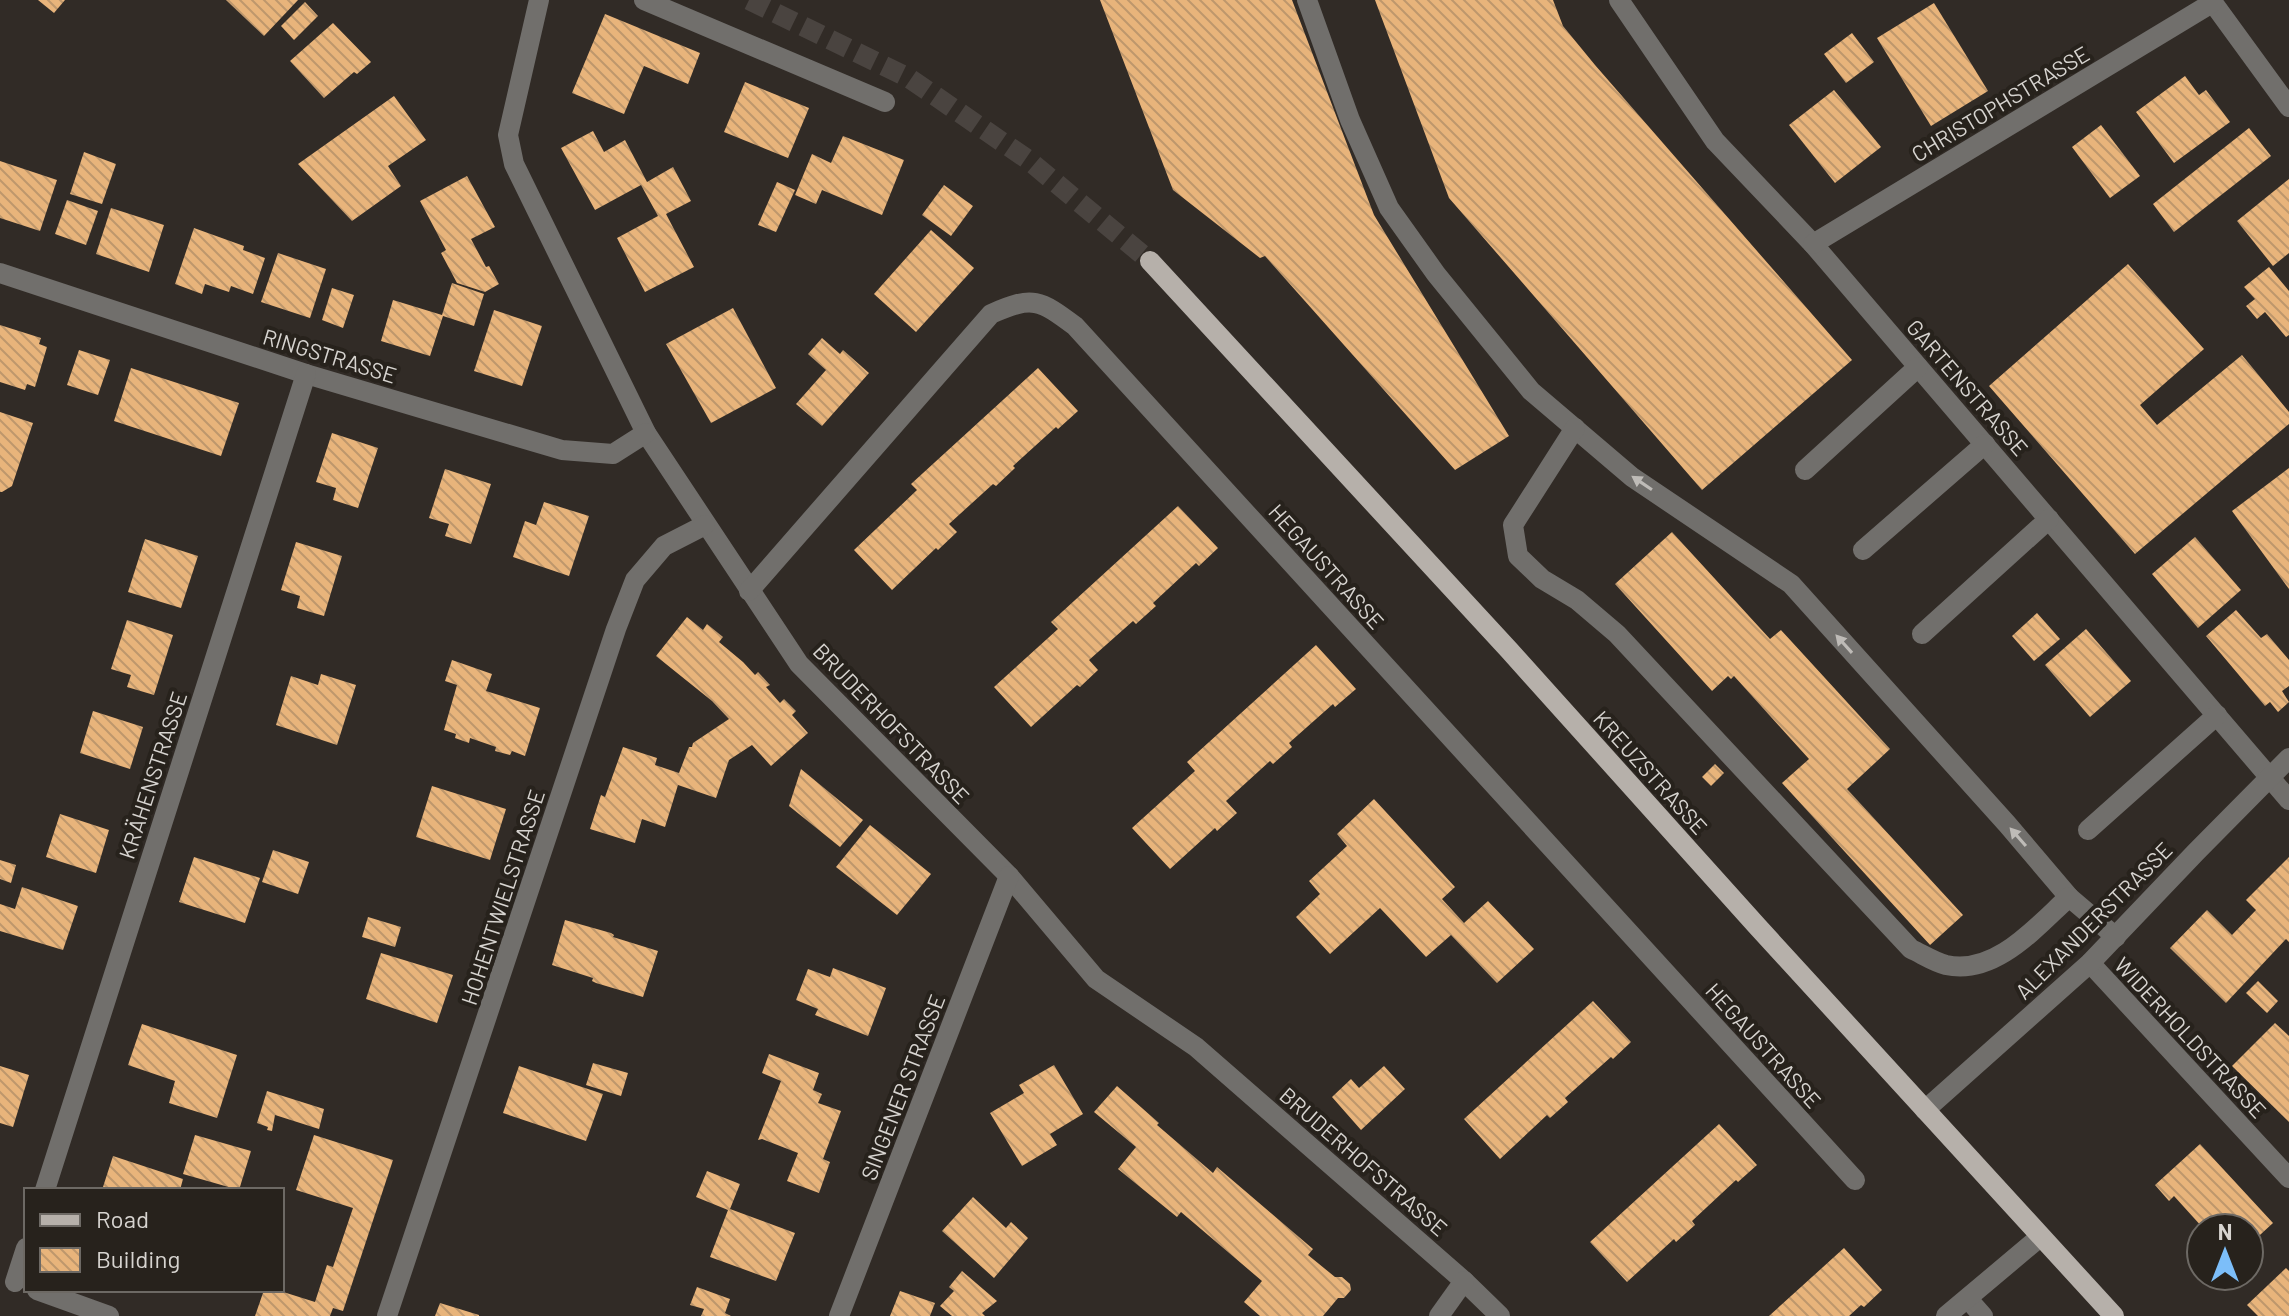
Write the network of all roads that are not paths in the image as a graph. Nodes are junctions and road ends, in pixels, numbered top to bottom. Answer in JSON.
{"nodes":[{"id":1,"x":539,"y":0,"type":"edge"},
{"id":2,"x":644,"y":0,"type":"edge"},
{"id":3,"x":1307,"y":0,"type":"edge"},
{"id":4,"x":1619,"y":0,"type":"edge"},
{"id":5,"x":2211,"y":1,"type":"edge"},
{"id":6,"x":885,"y":102,"type":"dead end"},
{"id":7,"x":2289,"y":107,"type":"edge"},
{"id":8,"x":1813,"y":244,"type":"junction"},
{"id":9,"x":1150,"y":261,"type":"tunnel mouth"},
{"id":10,"x":0,"y":273,"type":"edge"},
{"id":11,"x":1918,"y":367,"type":"junction"},
{"id":12,"x":306,"y":374,"type":"junction"},
{"id":13,"x":1575,"y":428,"type":"junction"},
{"id":14,"x":646,"y":433,"type":"junction"},
{"id":15,"x":1985,"y":444,"type":"junction"},
{"id":16,"x":1805,"y":470,"type":"dead end"},
{"id":17,"x":2049,"y":519,"type":"junction"},
{"id":18,"x":705,"y":525,"type":"junction"},
{"id":19,"x":1863,"y":550,"type":"dead end"},
{"id":20,"x":749,"y":591,"type":"junction"},
{"id":21,"x":1922,"y":634,"type":"dead end"},
{"id":22,"x":2217,"y":715,"type":"junction"},
{"id":23,"x":2289,"y":758,"type":"edge"},
{"id":24,"x":2270,"y":777,"type":"junction"},
{"id":25,"x":2289,"y":800,"type":"edge"},
{"id":26,"x":2088,"y":830,"type":"dead end"},
{"id":27,"x":1009,"y":876,"type":"junction"},
{"id":28,"x":2069,"y":897,"type":"junction"},
{"id":29,"x":2116,"y":937,"type":"junction"},
{"id":30,"x":2090,"y":963,"type":"junction"},
{"id":31,"x":1925,"y":1110,"type":"junction"},
{"id":32,"x":2289,"y":1178,"type":"edge"},
{"id":33,"x":1855,"y":1180,"type":"dead end"},
{"id":34,"x":46,"y":1188,"type":"edge"},
{"id":35,"x":2040,"y":1237,"type":"junction"},
{"id":36,"x":24,"y":1254,"type":"edge"},
{"id":37,"x":14,"y":1281,"type":"edge"},
{"id":38,"x":1464,"y":1281,"type":"junction"},
{"id":39,"x":43,"y":1292,"type":"edge"},
{"id":40,"x":1968,"y":1299,"type":"junction"},
{"id":41,"x":109,"y":1316,"type":"edge"},
{"id":42,"x":387,"y":1316,"type":"edge"},
{"id":43,"x":839,"y":1316,"type":"edge"},
{"id":44,"x":1439,"y":1316,"type":"edge"},
{"id":45,"x":1500,"y":1316,"type":"edge"},
{"id":46,"x":1946,"y":1316,"type":"edge"},
{"id":47,"x":1983,"y":1316,"type":"edge"},
{"id":48,"x":2114,"y":1316,"type":"edge"}],
"edges":[{"from":1,"to":14,"type":"street","name":"BRUDERHOFSTRASSE"},
{"from":2,"to":6,"type":"street"},
{"from":3,"to":13,"type":"street"},
{"from":4,"to":8,"type":"street","name":"GARTENSTRASSE"},
{"from":5,"to":7,"type":"street"},
{"from":5,"to":8,"type":"street","name":"CHRISTOPHSTRASSE"},
{"from":8,"to":11,"type":"street","name":"GARTENSTRASSE"},
{"from":9,"to":31,"type":"main road","name":"KREUZSTRASSE"},
{"from":10,"to":12,"type":"street","name":"RINGSTRASSE"},
{"from":11,"to":15,"type":"street","name":"GARTENSTRASSE"},
{"from":11,"to":16,"type":"street"},
{"from":12,"to":14,"type":"street","name":"RINGSTRASSE"},
{"from":12,"to":34,"type":"street","name":"KRÄHENSTRASSE"},
{"from":28,"to":13,"type":"street","one_way":true},
{"from":13,"to":28,"type":"street"},
{"from":14,"to":18,"type":"street","name":"BRUDERHOFSTRASSE"},
{"from":15,"to":17,"type":"street","name":"GARTENSTRASSE"},
{"from":15,"to":19,"type":"street"},
{"from":17,"to":21,"type":"street"},
{"from":17,"to":22,"type":"street","name":"GARTENSTRASSE"},
{"from":18,"to":20,"type":"street","name":"BRUDERHOFSTRASSE"},
{"from":18,"to":42,"type":"street","name":"HOHENTWIELSTRASSE"},
{"from":20,"to":27,"type":"street","name":"BRUDERHOFSTRASSE"},
{"from":20,"to":33,"type":"street","name":"HEGAUSTRASSE"},
{"from":22,"to":24,"type":"street","name":"GARTENSTRASSE"},
{"from":22,"to":26,"type":"street"},
{"from":23,"to":24,"type":"street","name":"ALEXANDERSTRASSE"},
{"from":24,"to":25,"type":"street","name":"GARTENSTRASSE"},
{"from":24,"to":29,"type":"street","name":"ALEXANDERSTRASSE"},
{"from":27,"to":38,"type":"street","name":"BRUDERHOFSTRASSE"},
{"from":27,"to":43,"type":"street","name":"SINGENER STRASSE"},
{"from":28,"to":29,"type":"street"},
{"from":29,"to":30,"type":"street","name":"ALEXANDERSTRASSE"},
{"from":30,"to":31,"type":"street","name":"ALEXANDERSTRASSE"},
{"from":30,"to":32,"type":"street","name":"WIDERHOLDSTRASSE"},
{"from":31,"to":35,"type":"main road","name":"KREUZSTRASSE"},
{"from":35,"to":40,"type":"street"},
{"from":35,"to":48,"type":"main road","name":"KREUZSTRASSE"},
{"from":36,"to":37,"type":"street"},
{"from":38,"to":44,"type":"street"},
{"from":38,"to":45,"type":"street","name":"BRUDERHOFSTRASSE"},
{"from":39,"to":41,"type":"street"},
{"from":40,"to":46,"type":"street"},
{"from":40,"to":47,"type":"street"}]}
